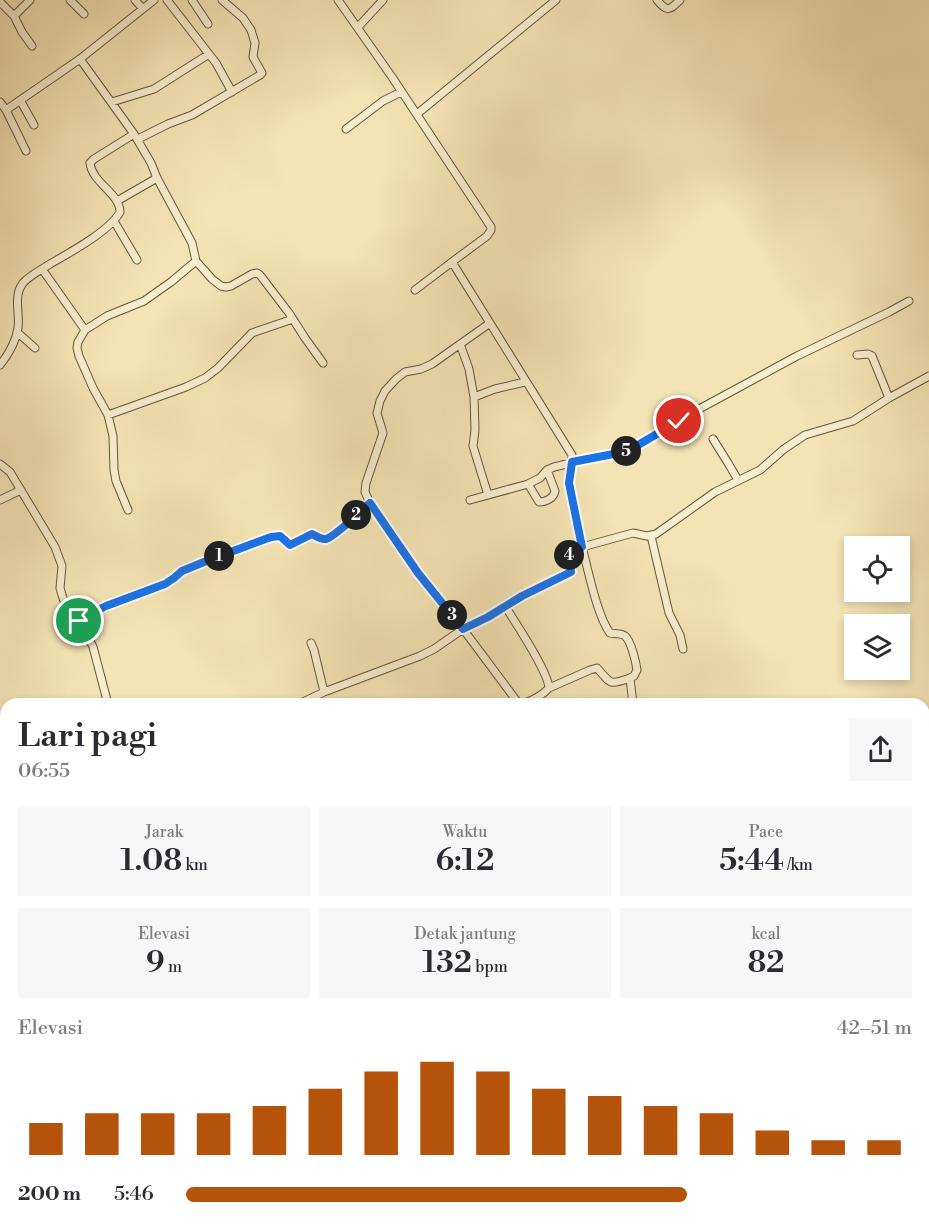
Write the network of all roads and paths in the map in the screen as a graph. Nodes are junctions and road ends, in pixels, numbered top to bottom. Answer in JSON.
{"nodes":[{"id":1,"x":30,"y":0,"type":"edge"},
{"id":2,"x":70,"y":0,"type":"edge"},
{"id":3,"x":135,"y":0,"type":"edge"},
{"id":4,"x":154,"y":0,"type":"edge"},
{"id":5,"x":167,"y":0,"type":"edge"},
{"id":6,"x":192,"y":0,"type":"edge"},
{"id":7,"x":222,"y":0,"type":"edge"},
{"id":8,"x":338,"y":0,"type":"edge"},
{"id":9,"x":556,"y":0,"type":"edge"},
{"id":10,"x":657,"y":0,"type":"edge"},
{"id":11,"x":680,"y":0,"type":"edge"},
{"id":12,"x":380,"y":1,"type":"edge"},
{"id":13,"x":0,"y":2,"type":"edge"},
{"id":14,"x":143,"y":9,"type":"junction"},
{"id":15,"x":84,"y":14,"type":"dead end"},
{"id":16,"x":14,"y":16,"type":"junction"},
{"id":17,"x":208,"y":24,"type":"dead end"},
{"id":18,"x":358,"y":27,"type":"junction"},
{"id":19,"x":32,"y":46,"type":"dead end"},
{"id":20,"x":208,"y":54,"type":"junction"},
{"id":21,"x":80,"y":59,"type":"junction"},
{"id":22,"x":232,"y":92,"type":"junction"},
{"id":23,"x":401,"y":92,"type":"junction"},
{"id":24,"x":20,"y":100,"type":"junction"},
{"id":25,"x":0,"y":102,"type":"edge"},
{"id":26,"x":112,"y":102,"type":"junction"},
{"id":27,"x":6,"y":110,"type":"junction"},
{"id":28,"x":417,"y":114,"type":"junction"},
{"id":29,"x":34,"y":125,"type":"dead end"},
{"id":30,"x":346,"y":129,"type":"dead end"},
{"id":31,"x":136,"y":137,"type":"junction"},
{"id":32,"x":26,"y":151,"type":"dead end"},
{"id":33,"x":157,"y":178,"type":"junction"},
{"id":34,"x":117,"y":201,"type":"junction"},
{"id":35,"x":114,"y":221,"type":"junction"},
{"id":36,"x":137,"y":260,"type":"dead end"},
{"id":37,"x":196,"y":261,"type":"junction"},
{"id":38,"x":452,"y":262,"type":"junction"},
{"id":39,"x":42,"y":269,"type":"junction"},
{"id":40,"x":415,"y":290,"type":"dead end"},
{"id":41,"x":909,"y":300,"type":"dead end"},
{"id":42,"x":293,"y":319,"type":"junction"},
{"id":43,"x":490,"y":323,"type":"junction"},
{"id":44,"x":84,"y":330,"type":"junction"},
{"id":45,"x":17,"y":332,"type":"junction"},
{"id":46,"x":460,"y":344,"type":"junction"},
{"id":47,"x":35,"y":348,"type":"dead end"},
{"id":48,"x":857,"y":355,"type":"dead end"},
{"id":49,"x":323,"y":363,"type":"dead end"},
{"id":50,"x":0,"y":365,"type":"edge"},
{"id":51,"x":929,"y":376,"type":"edge"},
{"id":52,"x":525,"y":382,"type":"junction"},
{"id":53,"x":474,"y":397,"type":"junction"},
{"id":54,"x":889,"y":398,"type":"junction"},
{"id":55,"x":108,"y":415,"type":"junction"},
{"id":56,"x":713,"y":439,"type":"dead end"},
{"id":57,"x":572,"y":462,"type":"junction"},
{"id":58,"x":0,"y":464,"type":"edge"},
{"id":59,"x":547,"y":470,"type":"junction"},
{"id":60,"x":738,"y":480,"type":"junction"},
{"id":61,"x":528,"y":484,"type":"junction"},
{"id":62,"x":21,"y":490,"type":"junction"},
{"id":63,"x":488,"y":495,"type":"junction"},
{"id":64,"x":0,"y":500,"type":"edge"},
{"id":65,"x":470,"y":500,"type":"dead end"},
{"id":66,"x":370,"y":503,"type":"junction"},
{"id":67,"x":128,"y":510,"type":"dead end"},
{"id":68,"x":651,"y":536,"type":"junction"},
{"id":69,"x":582,"y":547,"type":"junction"},
{"id":70,"x":505,"y":606,"type":"junction"},
{"id":71,"x":81,"y":622,"type":"junction"},
{"id":72,"x":463,"y":629,"type":"junction"},
{"id":73,"x":311,"y":643,"type":"dead end"},
{"id":74,"x":683,"y":650,"type":"dead end"},
{"id":75,"x":630,"y":678,"type":"junction"},
{"id":76,"x":549,"y":688,"type":"junction"},
{"id":77,"x":324,"y":692,"type":"junction"},
{"id":78,"x":106,"y":698,"type":"edge"},
{"id":79,"x":312,"y":698,"type":"edge"},
{"id":80,"x":516,"y":698,"type":"edge"},
{"id":81,"x":536,"y":698,"type":"edge"},
{"id":82,"x":633,"y":698,"type":"edge"}],
"edges":[{"from":1,"to":16,"type":"street"},
{"from":2,"to":15,"type":"street"},
{"from":3,"to":14,"type":"street"},
{"from":4,"to":14,"type":"street"},
{"from":5,"to":20,"type":"street"},
{"from":6,"to":17,"type":"street"},
{"from":7,"to":22,"type":"street"},
{"from":8,"to":18,"type":"street"},
{"from":9,"to":28,"type":"street"},
{"from":10,"to":11,"type":"street"},
{"from":12,"to":18,"type":"street"},
{"from":13,"to":16,"type":"street"},
{"from":14,"to":21,"type":"street"},
{"from":16,"to":19,"type":"street"},
{"from":18,"to":23,"type":"street"},
{"from":20,"to":22,"type":"street"},
{"from":20,"to":26,"type":"street"},
{"from":21,"to":24,"type":"street"},
{"from":21,"to":26,"type":"street"},
{"from":22,"to":31,"type":"street"},
{"from":23,"to":28,"type":"street"},
{"from":23,"to":30,"type":"street"},
{"from":24,"to":27,"type":"street"},
{"from":24,"to":29,"type":"street"},
{"from":25,"to":27,"type":"street"},
{"from":26,"to":31,"type":"street"},
{"from":27,"to":32,"type":"street"},
{"from":28,"to":38,"type":"street"},
{"from":31,"to":33,"type":"street"},
{"from":31,"to":34,"type":"street"},
{"from":33,"to":34,"type":"street"},
{"from":33,"to":37,"type":"street"},
{"from":34,"to":35,"type":"street"},
{"from":35,"to":36,"type":"street"},
{"from":35,"to":39,"type":"street"},
{"from":37,"to":42,"type":"street"},
{"from":37,"to":44,"type":"street"},
{"from":38,"to":40,"type":"street"},
{"from":38,"to":43,"type":"street"},
{"from":39,"to":44,"type":"street"},
{"from":39,"to":45,"type":"street"},
{"from":41,"to":57,"type":"street"},
{"from":42,"to":49,"type":"street"},
{"from":42,"to":55,"type":"street"},
{"from":43,"to":46,"type":"street"},
{"from":43,"to":52,"type":"street"},
{"from":44,"to":55,"type":"street"},
{"from":45,"to":47,"type":"street"},
{"from":45,"to":50,"type":"street"},
{"from":46,"to":53,"type":"street"},
{"from":46,"to":66,"type":"street"},
{"from":48,"to":54,"type":"street"},
{"from":51,"to":54,"type":"street"},
{"from":52,"to":53,"type":"street"},
{"from":52,"to":57,"type":"street"},
{"from":53,"to":63,"type":"street"},
{"from":54,"to":60,"type":"street"},
{"from":55,"to":67,"type":"street"},
{"from":56,"to":60,"type":"street"},
{"from":57,"to":59,"type":"street"},
{"from":57,"to":69,"type":"street"},
{"from":58,"to":62,"type":"street"},
{"from":59,"to":61,"type":"street"},
{"from":59,"to":61,"type":"street"},
{"from":60,"to":68,"type":"street"},
{"from":61,"to":63,"type":"street"},
{"from":62,"to":64,"type":"street"},
{"from":62,"to":71,"type":"street"},
{"from":63,"to":65,"type":"street"},
{"from":66,"to":71,"type":"street"},
{"from":66,"to":72,"type":"street"},
{"from":68,"to":69,"type":"street"},
{"from":68,"to":74,"type":"street"},
{"from":69,"to":70,"type":"street"},
{"from":69,"to":75,"type":"street"},
{"from":70,"to":72,"type":"street"},
{"from":70,"to":76,"type":"street"},
{"from":71,"to":78,"type":"street"},
{"from":72,"to":77,"type":"street"},
{"from":72,"to":80,"type":"street"},
{"from":73,"to":77,"type":"street"},
{"from":75,"to":76,"type":"street"},
{"from":75,"to":82,"type":"street"},
{"from":76,"to":81,"type":"street"},
{"from":77,"to":79,"type":"street"}]}
